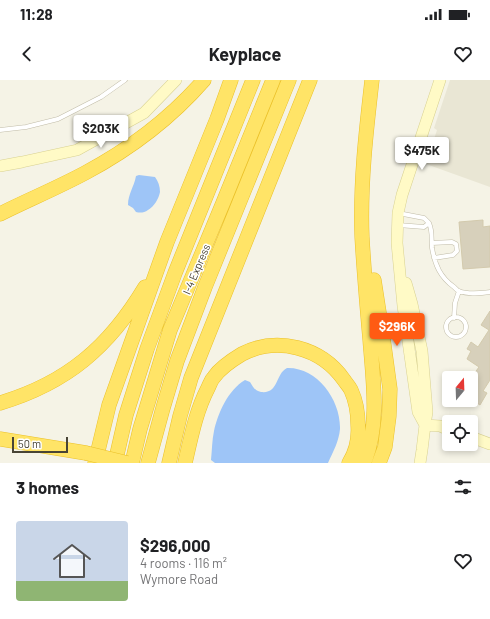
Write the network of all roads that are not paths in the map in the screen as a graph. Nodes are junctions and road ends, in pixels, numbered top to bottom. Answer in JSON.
{"nodes":[{"id":1,"x":125,"y":80,"type":"edge"},
{"id":2,"x":176,"y":80,"type":"edge"},
{"id":3,"x":204,"y":80,"type":"edge"},
{"id":4,"x":231,"y":80,"type":"edge"},
{"id":5,"x":253,"y":80,"type":"edge"},
{"id":6,"x":273,"y":80,"type":"edge"},
{"id":7,"x":290,"y":80,"type":"edge"},
{"id":8,"x":310,"y":80,"type":"edge"},
{"id":9,"x":372,"y":80,"type":"edge"},
{"id":10,"x":440,"y":80,"type":"edge"},
{"id":11,"x":0,"y":130,"type":"edge"},
{"id":12,"x":0,"y":166,"type":"edge"},
{"id":13,"x":363,"y":166,"type":"junction"},
{"id":14,"x":0,"y":214,"type":"edge"},
{"id":15,"x":398,"y":219,"type":"junction"},
{"id":16,"x":429,"y":223,"type":"junction"},
{"id":17,"x":167,"y":242,"type":"junction"},
{"id":18,"x":432,"y":243,"type":"junction"},
{"id":19,"x":434,"y":258,"type":"junction"},
{"id":20,"x":459,"y":291,"type":"junction"},
{"id":21,"x":490,"y":292,"type":"edge"},
{"id":22,"x":454,"y":318,"type":"junction"},
{"id":23,"x":0,"y":403,"type":"edge"},
{"id":24,"x":425,"y":425,"type":"junction"},
{"id":25,"x":442,"y":427,"type":"edge"},
{"id":26,"x":0,"y":439,"type":"edge"},
{"id":27,"x":478,"y":440,"type":"edge"},
{"id":28,"x":0,"y":444,"type":"edge"},
{"id":29,"x":490,"y":444,"type":"edge"},
{"id":30,"x":40,"y":445,"type":"junction"},
{"id":31,"x":90,"y":458,"type":"edge"},
{"id":32,"x":115,"y":463,"type":"edge"},
{"id":33,"x":127,"y":463,"type":"edge"},
{"id":34,"x":132,"y":463,"type":"edge"},
{"id":35,"x":148,"y":463,"type":"edge"},
{"id":36,"x":169,"y":463,"type":"edge"},
{"id":37,"x":185,"y":463,"type":"edge"},
{"id":38,"x":349,"y":463,"type":"edge"},
{"id":39,"x":364,"y":463,"type":"edge"},
{"id":40,"x":379,"y":463,"type":"edge"},
{"id":41,"x":420,"y":463,"type":"edge"}],
"edges":[{"from":1,"to":11,"type":"lane"},
{"from":2,"to":12,"type":"main road"},
{"from":3,"to":14,"type":"highway"},
{"from":4,"to":17,"type":"highway"},
{"from":5,"to":32,"type":"highway"},
{"from":6,"to":34,"type":"highway","name":"I-4 Express"},
{"from":7,"to":35,"type":"highway","name":"I-4 Express"},
{"from":8,"to":36,"type":"highway"},
{"from":9,"to":13,"type":"highway"},
{"from":10,"to":15,"type":"main road"},
{"from":13,"to":39,"type":"highway"},
{"from":13,"to":40,"type":"highway"},
{"from":15,"to":16,"type":"lane"},
{"from":15,"to":16,"type":"lane"},
{"from":15,"to":24,"type":"main road"},
{"from":16,"to":18,"type":"lane"},
{"from":17,"to":23,"type":"highway"},
{"from":17,"to":31,"type":"highway"},
{"from":18,"to":19,"type":"lane"},
{"from":18,"to":19,"type":"lane"},
{"from":19,"to":20,"type":"lane"},
{"from":20,"to":21,"type":"lane"},
{"from":20,"to":22,"type":"lane"},
{"from":22,"to":22,"type":"lane"},
{"from":24,"to":25,"type":"main road"},
{"from":24,"to":41,"type":"main road"},
{"from":26,"to":30,"type":"highway"},
{"from":27,"to":29,"type":"main road"},
{"from":28,"to":30,"type":"highway"},
{"from":30,"to":31,"type":"highway"},
{"from":31,"to":33,"type":"highway","bridge":true},
{"from":37,"to":38,"type":"highway"}]}
